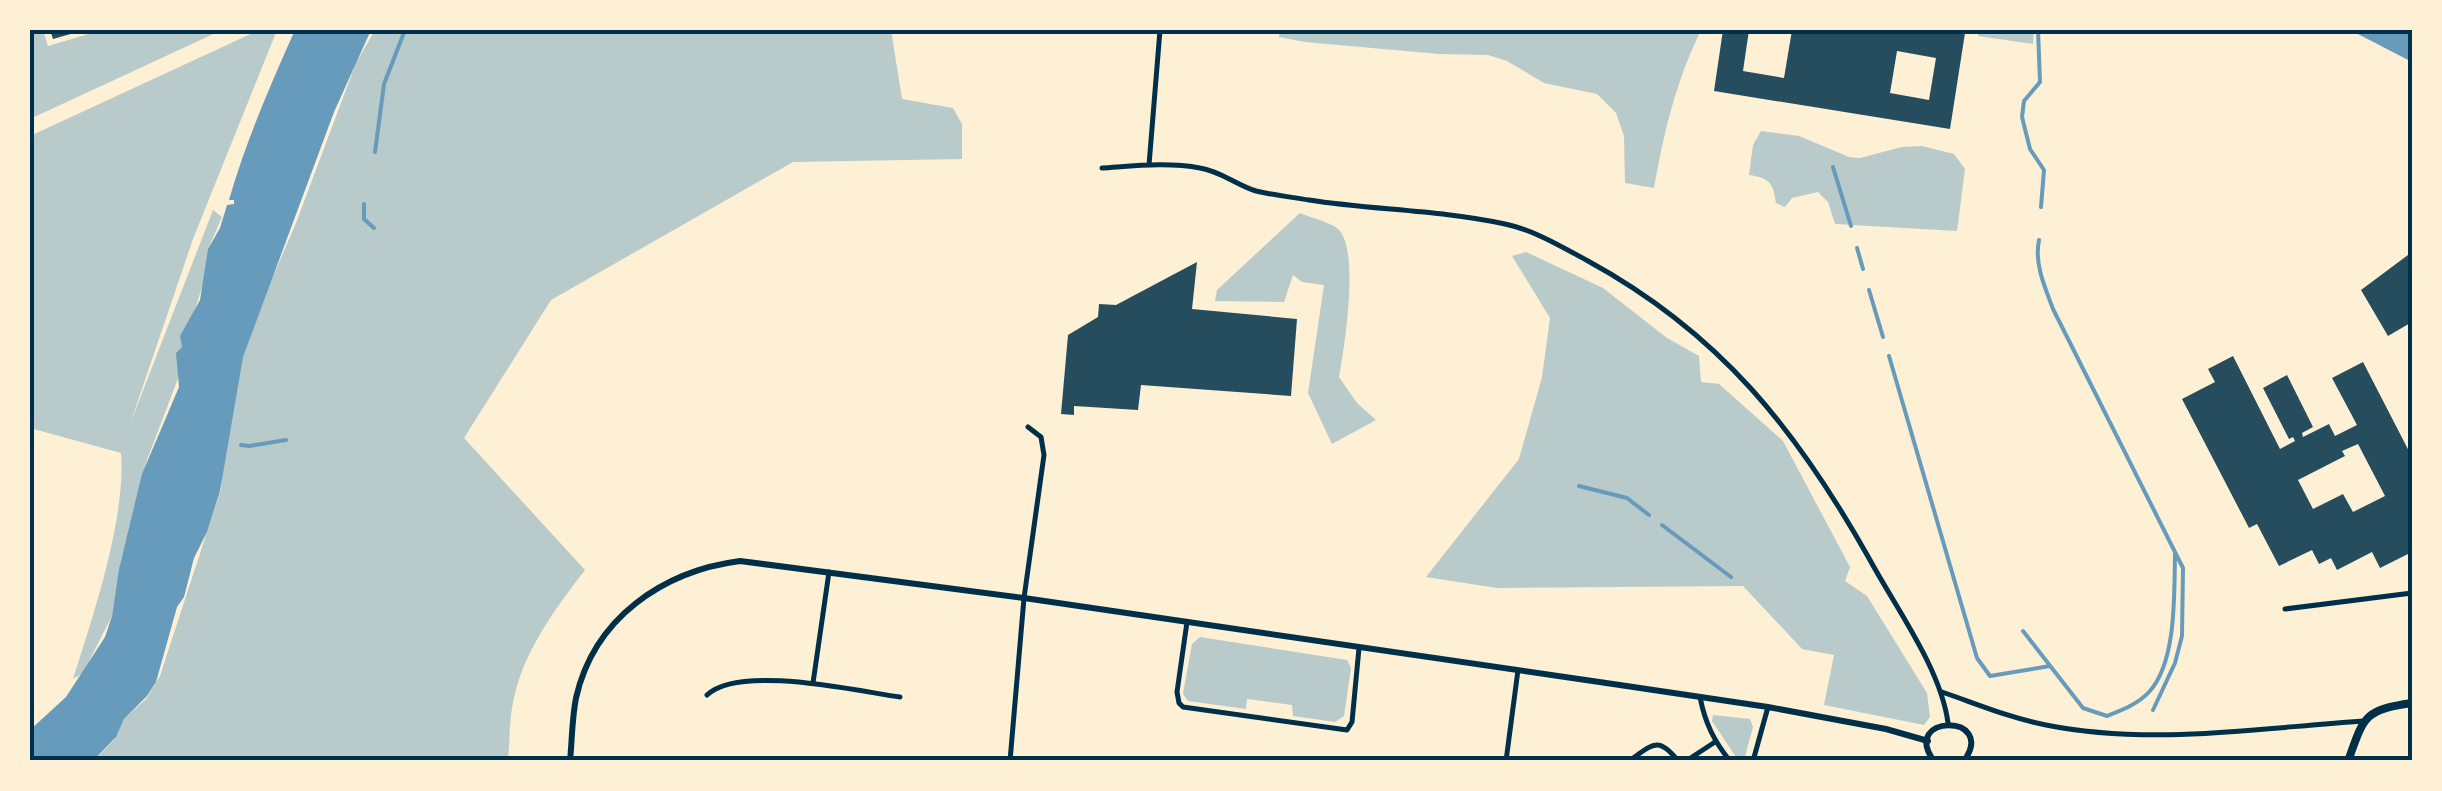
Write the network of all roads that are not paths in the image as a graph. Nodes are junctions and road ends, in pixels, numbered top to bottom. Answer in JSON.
{"nodes":[{"id":1,"x":1160,"y":30,"type":"edge"},
{"id":2,"x":1148,"y":164,"type":"junction"},
{"id":3,"x":1102,"y":168,"type":"dead end"},
{"id":4,"x":1028,"y":427,"type":"dead end"},
{"id":5,"x":828,"y":572,"type":"junction"},
{"id":6,"x":2412,"y":593,"type":"edge"},
{"id":7,"x":1024,"y":598,"type":"junction"},
{"id":8,"x":2286,"y":609,"type":"dead end"},
{"id":9,"x":1186,"y":622,"type":"junction"},
{"id":10,"x":1359,"y":648,"type":"junction"},
{"id":11,"x":1518,"y":670,"type":"junction"},
{"id":12,"x":812,"y":684,"type":"junction"},
{"id":13,"x":1942,"y":692,"type":"junction"},
{"id":14,"x":707,"y":695,"type":"dead end"},
{"id":15,"x":900,"y":697,"type":"dead end"},
{"id":16,"x":1700,"y":697,"type":"junction"},
{"id":17,"x":2412,"y":703,"type":"edge"},
{"id":18,"x":1768,"y":707,"type":"junction"},
{"id":19,"x":2363,"y":721,"type":"junction"},
{"id":20,"x":1948,"y":724,"type":"junction"},
{"id":21,"x":1928,"y":740,"type":"junction"},
{"id":22,"x":1716,"y":742,"type":"junction"},
{"id":23,"x":570,"y":761,"type":"edge"},
{"id":24,"x":1010,"y":761,"type":"edge"},
{"id":25,"x":1506,"y":761,"type":"edge"},
{"id":26,"x":1630,"y":761,"type":"edge"},
{"id":27,"x":1678,"y":761,"type":"edge"},
{"id":28,"x":1686,"y":761,"type":"edge"},
{"id":29,"x":1730,"y":761,"type":"edge"},
{"id":30,"x":1753,"y":761,"type":"edge"},
{"id":31,"x":1934,"y":761,"type":"edge"},
{"id":32,"x":1964,"y":761,"type":"edge"},
{"id":33,"x":2348,"y":761,"type":"edge"}],
"edges":[{"from":1,"to":2,"type":"street"},
{"from":2,"to":3,"type":"street"},
{"from":2,"to":13,"type":"street"},
{"from":4,"to":7,"type":"street"},
{"from":5,"to":7,"type":"street"},
{"from":5,"to":12,"type":"street"},
{"from":5,"to":23,"type":"street"},
{"from":6,"to":8,"type":"street"},
{"from":7,"to":9,"type":"street"},
{"from":7,"to":24,"type":"street"},
{"from":9,"to":10,"type":"street"},
{"from":9,"to":10,"type":"street"},
{"from":10,"to":11,"type":"street"},
{"from":11,"to":16,"type":"street"},
{"from":11,"to":25,"type":"street"},
{"from":12,"to":14,"type":"street"},
{"from":12,"to":15,"type":"street"},
{"from":13,"to":19,"type":"street"},
{"from":13,"to":20,"type":"street"},
{"from":16,"to":18,"type":"street"},
{"from":16,"to":22,"type":"street"},
{"from":17,"to":19,"type":"main road"},
{"from":18,"to":21,"type":"street"},
{"from":18,"to":30,"type":"street"},
{"from":19,"to":33,"type":"main road"},
{"from":20,"to":21,"type":"street"},
{"from":20,"to":32,"type":"street"},
{"from":21,"to":31,"type":"street"},
{"from":22,"to":28,"type":"street"},
{"from":22,"to":29,"type":"street"},
{"from":26,"to":27,"type":"street"}]}
